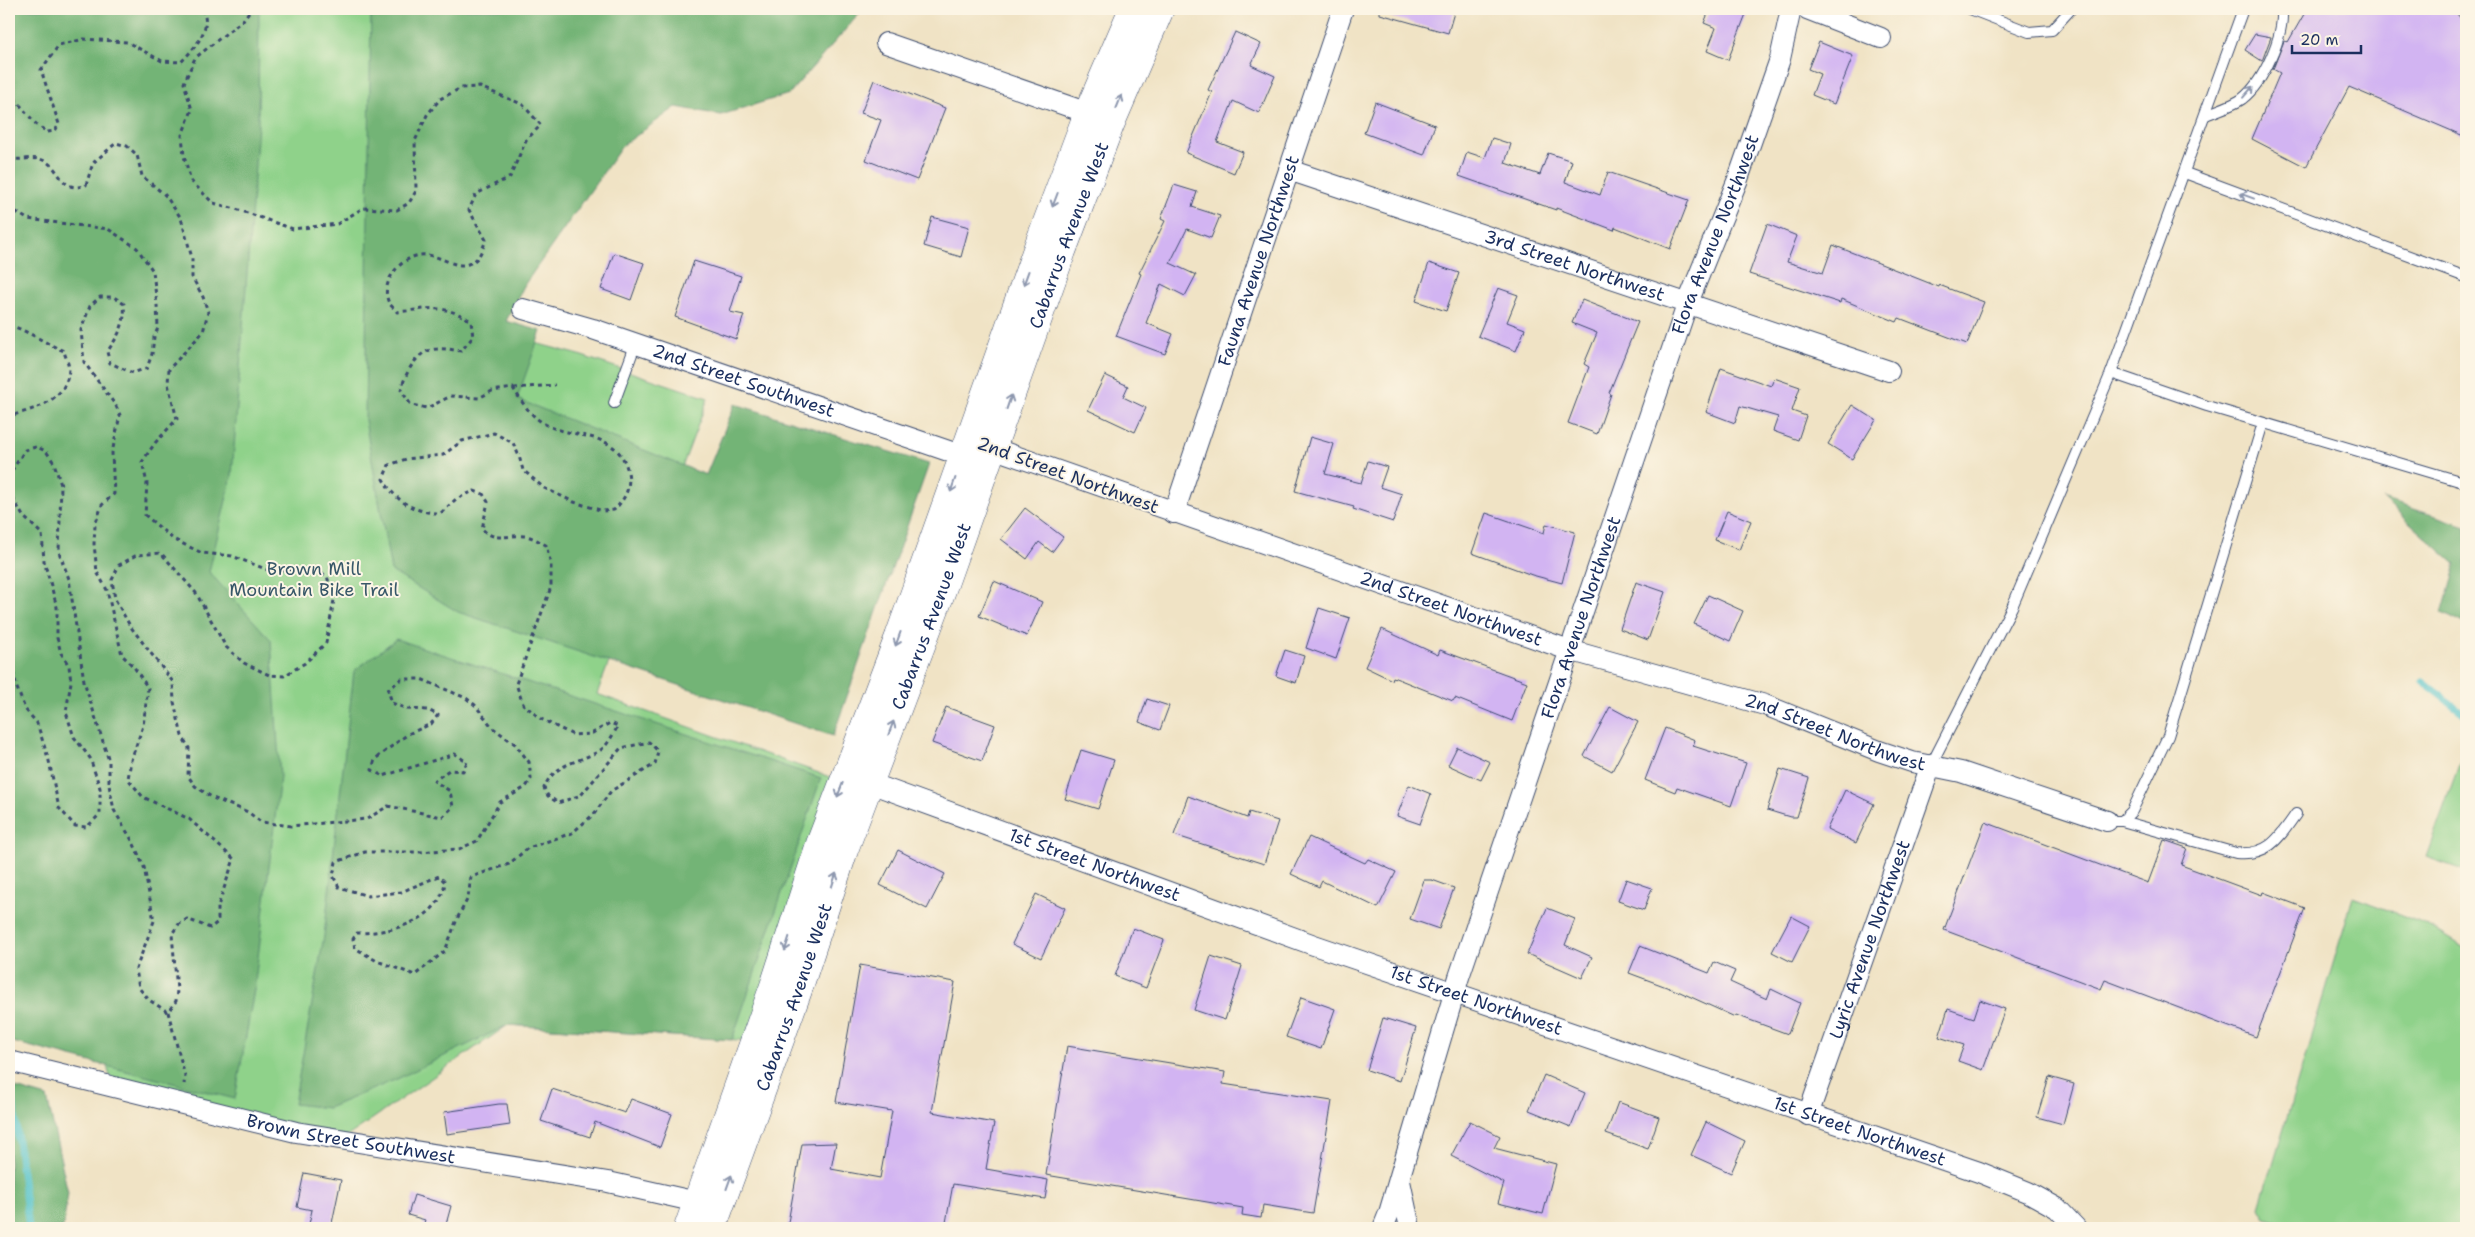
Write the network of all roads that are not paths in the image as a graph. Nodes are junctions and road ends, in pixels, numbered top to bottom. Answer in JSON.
{"nodes":[{"id":1,"x":1133,"y":9,"type":"edge"},
{"id":2,"x":1160,"y":9,"type":"edge"},
{"id":3,"x":1343,"y":9,"type":"edge"},
{"id":4,"x":1791,"y":9,"type":"edge"},
{"id":5,"x":1807,"y":9,"type":"edge"},
{"id":6,"x":1970,"y":9,"type":"edge"},
{"id":7,"x":2071,"y":9,"type":"edge"},
{"id":8,"x":2243,"y":9,"type":"edge"},
{"id":9,"x":2282,"y":9,"type":"edge"},
{"id":10,"x":1881,"y":38,"type":"dead end"},
{"id":11,"x":886,"y":43,"type":"dead end"},
{"id":12,"x":1088,"y":113,"type":"junction"},
{"id":13,"x":2206,"y":114,"type":"junction"},
{"id":14,"x":1289,"y":170,"type":"junction"},
{"id":15,"x":2185,"y":173,"type":"junction"},
{"id":16,"x":1075,"y":216,"type":"junction"},
{"id":17,"x":2466,"y":277,"type":"edge"},
{"id":18,"x":1687,"y":305,"type":"junction"},
{"id":19,"x":523,"y":309,"type":"dead end"},
{"id":20,"x":636,"y":343,"type":"junction"},
{"id":21,"x":1889,"y":371,"type":"dead end"},
{"id":22,"x":2112,"y":373,"type":"junction"},
{"id":23,"x":614,"y":403,"type":"dead end"},
{"id":24,"x":2263,"y":423,"type":"junction"},
{"id":25,"x":975,"y":448,"type":"junction"},
{"id":26,"x":2466,"y":483,"type":"edge"},
{"id":27,"x":1174,"y":513,"type":"junction"},
{"id":28,"x":1569,"y":650,"type":"junction"},
{"id":29,"x":1931,"y":765,"type":"junction"},
{"id":30,"x":870,"y":783,"type":"junction"},
{"id":31,"x":2296,"y":814,"type":"dead end"},
{"id":32,"x":2114,"y":821,"type":"junction"},
{"id":33,"x":1453,"y":993,"type":"junction"},
{"id":34,"x":9,"y":1061,"type":"edge"},
{"id":35,"x":1808,"y":1114,"type":"junction"},
{"id":36,"x":1400,"y":1177,"type":"junction"},
{"id":37,"x":697,"y":1202,"type":"junction"},
{"id":38,"x":1409,"y":1226,"type":"edge"},
{"id":39,"x":688,"y":1228,"type":"edge"},
{"id":40,"x":712,"y":1228,"type":"edge"},
{"id":41,"x":1383,"y":1228,"type":"edge"},
{"id":42,"x":2076,"y":1228,"type":"edge"}],
"edges":[{"from":1,"to":12,"type":"main road","name":"Cabarrus Avenue West"},
{"from":16,"to":2,"type":"main road","name":"Cabarrus Avenue West","one_way":true},
{"from":3,"to":14,"type":"street","name":"Fauna Avenue Northwest"},
{"from":4,"to":18,"type":"street","name":"Flora Avenue Northwest"},
{"from":5,"to":10,"type":"street"},
{"from":6,"to":7,"type":"lane"},
{"from":8,"to":13,"type":"lane"},
{"from":13,"to":9,"type":"lane","one_way":true},
{"from":11,"to":12,"type":"street"},
{"from":12,"to":16,"type":"street"},
{"from":12,"to":25,"type":"main road","name":"Cabarrus Avenue West","one_way":true},
{"from":13,"to":15,"type":"lane"},
{"from":14,"to":18,"type":"street","name":"3rd Street Northwest"},
{"from":14,"to":27,"type":"street","name":"Fauna Avenue Northwest"},
{"from":17,"to":15,"type":"lane","one_way":true},
{"from":15,"to":22,"type":"lane"},
{"from":25,"to":16,"type":"main road","name":"Cabarrus Avenue West","one_way":true},
{"from":18,"to":21,"type":"street","name":"3rd Street Northwest"},
{"from":18,"to":28,"type":"street","name":"Flora Avenue Northwest"},
{"from":19,"to":20,"type":"street","name":"2nd Street Southwest"},
{"from":20,"to":23,"type":"lane"},
{"from":20,"to":25,"type":"street","name":"2nd Street Southwest"},
{"from":22,"to":24,"type":"lane"},
{"from":22,"to":29,"type":"lane"},
{"from":24,"to":26,"type":"lane"},
{"from":24,"to":32,"type":"lane"},
{"from":25,"to":27,"type":"street","name":"2nd Street Northwest"},
{"from":30,"to":25,"type":"main road","name":"Cabarrus Avenue West","one_way":true},
{"from":25,"to":37,"type":"main road","name":"Cabarrus Avenue West","one_way":true},
{"from":27,"to":28,"type":"street","name":"2nd Street Northwest"},
{"from":28,"to":29,"type":"street","name":"2nd Street Northwest"},
{"from":28,"to":33,"type":"street","name":"Flora Avenue Northwest"},
{"from":29,"to":32,"type":"street","name":"2nd Street Northwest"},
{"from":29,"to":35,"type":"street","name":"Lyric Avenue Northwest"},
{"from":30,"to":33,"type":"street","name":"1st Street Northwest"},
{"from":40,"to":30,"type":"main road","name":"Cabarrus Avenue West","one_way":true},
{"from":31,"to":32,"type":"lane"},
{"from":33,"to":35,"type":"street","name":"1st Street Northwest"},
{"from":33,"to":36,"type":"street","name":"Flora Avenue Northwest"},
{"from":34,"to":37,"type":"street","name":"Brown Street Southwest"},
{"from":35,"to":42,"type":"street","name":"1st Street Northwest"},
{"from":36,"to":38,"type":"street"},
{"from":36,"to":41,"type":"street","name":"Flora Avenue Northwest"},
{"from":37,"to":39,"type":"main road","name":"Cabarrus Avenue West"},
{"from":38,"to":41,"type":"street"}]}
